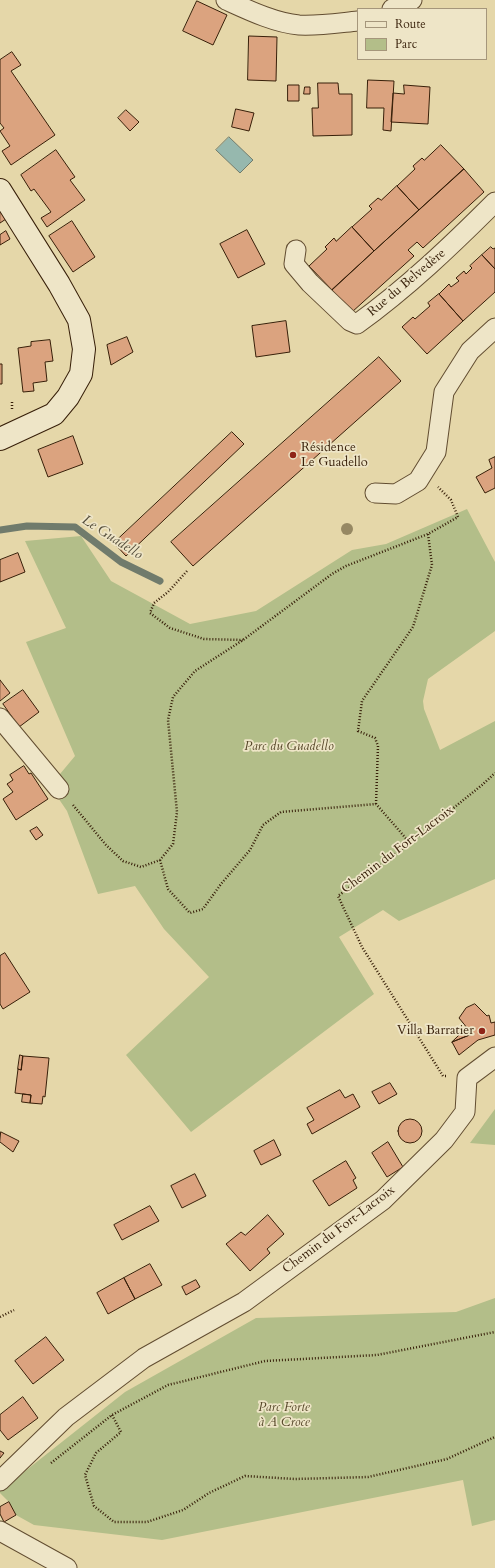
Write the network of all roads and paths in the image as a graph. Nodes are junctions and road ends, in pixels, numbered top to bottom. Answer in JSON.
{"nodes":[{"id":1,"x":226,"y":0,"type":"edge"},
{"id":2,"x":412,"y":0,"type":"edge"},
{"id":3,"x":394,"y":8,"type":"edge"},
{"id":4,"x":357,"y":21,"type":"edge"},
{"id":5,"x":0,"y":190,"type":"edge"},
{"id":6,"x":495,"y":202,"type":"edge"},
{"id":7,"x":296,"y":250,"type":"dead end"},
{"id":8,"x":495,"y":328,"type":"edge"},
{"id":9,"x":0,"y":439,"type":"edge"},
{"id":10,"x":436,"y":485,"type":"dead end"},
{"id":11,"x":375,"y":493,"type":"dead end"},
{"id":12,"x":428,"y":534,"type":"junction"},
{"id":13,"x":187,"y":571,"type":"dead end"},
{"id":14,"x":243,"y":640,"type":"junction"},
{"id":15,"x":0,"y":718,"type":"edge"},
{"id":16,"x":495,"y":773,"type":"edge"},
{"id":17,"x":59,"y":789,"type":"joint"},
{"id":18,"x":376,"y":804,"type":"junction"},
{"id":19,"x":410,"y":843,"type":"junction"},
{"id":20,"x":160,"y":860,"type":"junction"},
{"id":21,"x":495,"y":1057,"type":"edge"},
{"id":22,"x":467,"y":1078,"type":"junction"},
{"id":23,"x":14,"y":1310,"type":"dead end"},
{"id":24,"x":0,"y":1316,"type":"edge"},
{"id":25,"x":495,"y":1332,"type":"edge"},
{"id":26,"x":112,"y":1415,"type":"junction"},
{"id":27,"x":495,"y":1436,"type":"edge"},
{"id":28,"x":45,"y":1468,"type":"dead end"},
{"id":29,"x":0,"y":1481,"type":"edge"},
{"id":30,"x":0,"y":1531,"type":"edge"},
{"id":31,"x":67,"y":1568,"type":"edge"}],
"edges":[{"from":1,"to":4,"type":"street"},
{"from":2,"to":3,"type":"street"},
{"from":5,"to":9,"type":"main road"},
{"from":6,"to":7,"type":"street","name":"Rue du Belvedère"},
{"from":8,"to":11,"type":"street"},
{"from":10,"to":12,"type":"path"},
{"from":12,"to":14,"type":"path"},
{"from":12,"to":18,"type":"path"},
{"from":13,"to":14,"type":"path"},
{"from":14,"to":20,"type":"path"},
{"from":15,"to":17,"type":"street"},
{"from":16,"to":19,"type":"path","name":"Chemin du Fort-Lacroix"},
{"from":17,"to":20,"type":"path"},
{"from":18,"to":19,"type":"path"},
{"from":18,"to":20,"type":"path"},
{"from":19,"to":22,"type":"path","name":"Chemin du Fort-Lacroix"},
{"from":21,"to":22,"type":"street"},
{"from":22,"to":29,"type":"street","name":"Chemin du Fort-Lacroix"},
{"from":23,"to":24,"type":"path"},
{"from":25,"to":26,"type":"path"},
{"from":26,"to":27,"type":"path"},
{"from":26,"to":28,"type":"path"},
{"from":30,"to":31,"type":"street"}]}
